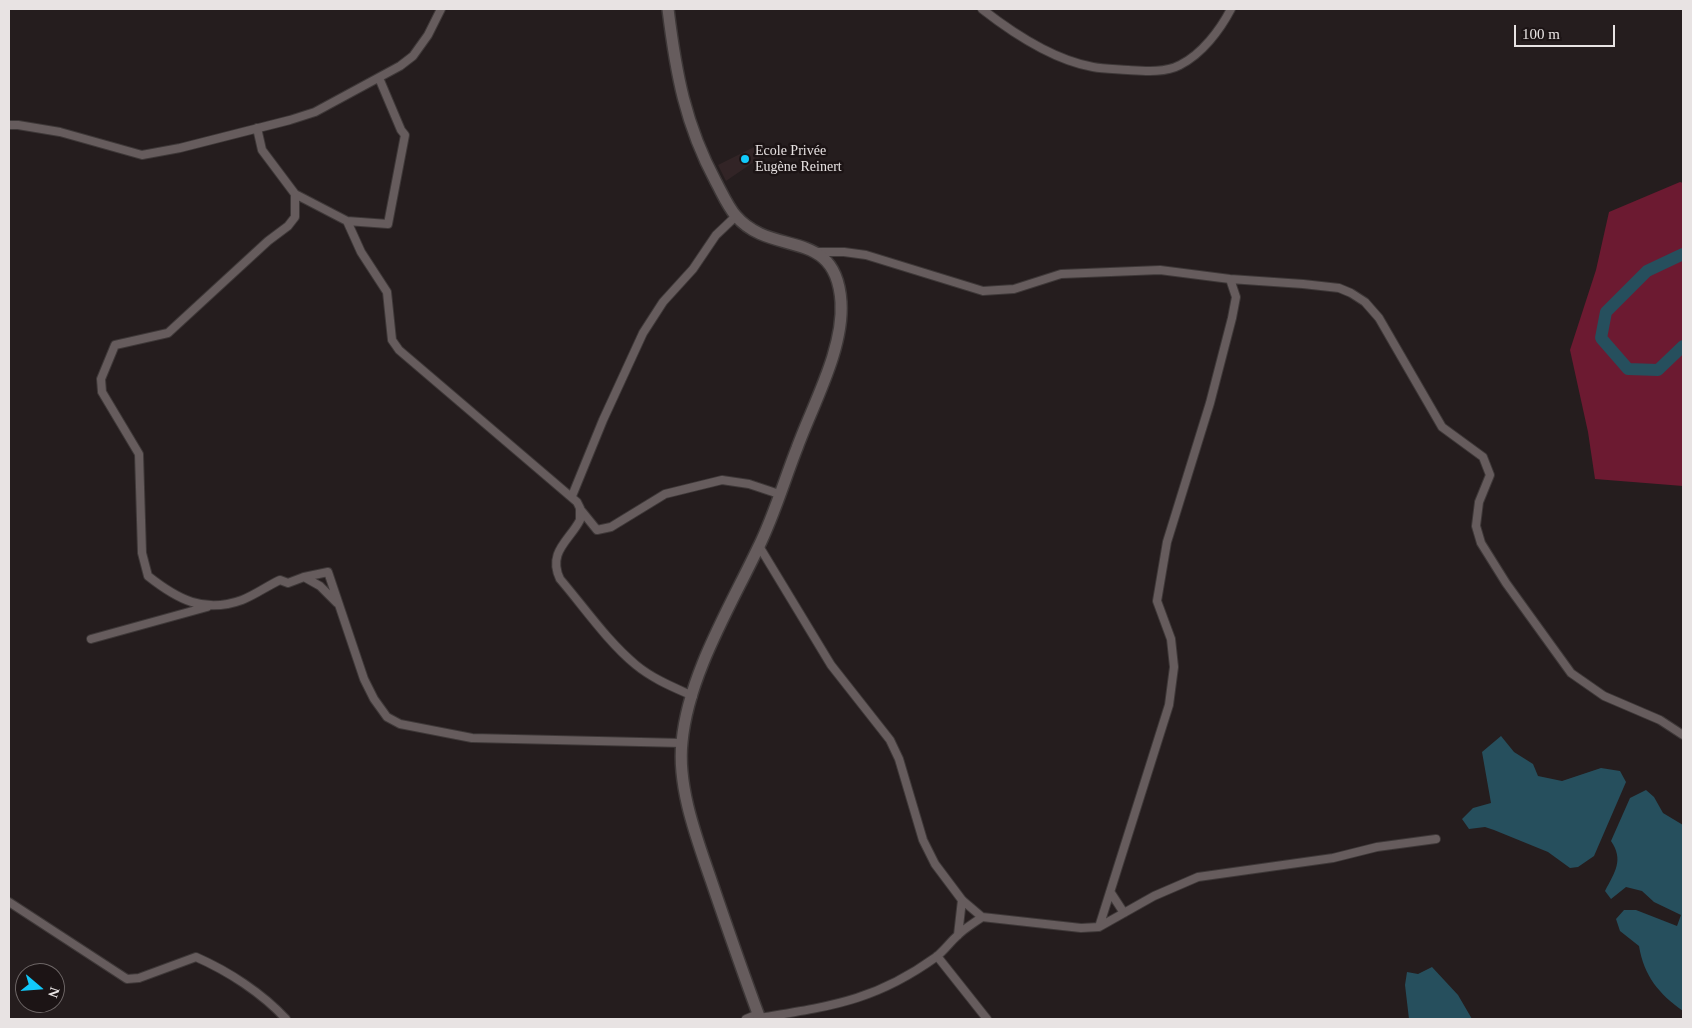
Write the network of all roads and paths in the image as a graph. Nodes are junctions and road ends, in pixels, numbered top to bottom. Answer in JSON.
{"nodes":[{"id":1,"x":441,"y":9,"type":"edge"},
{"id":2,"x":668,"y":9,"type":"edge"},
{"id":3,"x":982,"y":9,"type":"edge"},
{"id":4,"x":1230,"y":9,"type":"edge"},
{"id":5,"x":379,"y":78,"type":"junction"},
{"id":6,"x":9,"y":125,"type":"edge"},
{"id":7,"x":257,"y":128,"type":"junction"},
{"id":8,"x":295,"y":194,"type":"junction"},
{"id":9,"x":736,"y":216,"type":"junction"},
{"id":10,"x":347,"y":221,"type":"junction"},
{"id":11,"x":817,"y":252,"type":"junction"},
{"id":12,"x":1230,"y":279,"type":"junction"},
{"id":13,"x":780,"y":494,"type":"junction"},
{"id":14,"x":572,"y":496,"type":"junction"},
{"id":15,"x":580,"y":508,"type":"junction"},
{"id":16,"x":759,"y":546,"type":"junction"},
{"id":17,"x":304,"y":577,"type":"junction"},
{"id":18,"x":337,"y":603,"type":"junction"},
{"id":19,"x":209,"y":607,"type":"junction"},
{"id":20,"x":91,"y":639,"type":"dead end"},
{"id":21,"x":693,"y":696,"type":"junction"},
{"id":22,"x":1683,"y":735,"type":"edge"},
{"id":23,"x":682,"y":743,"type":"junction"},
{"id":24,"x":1436,"y":839,"type":"dead end"},
{"id":25,"x":1111,"y":893,"type":"junction"},
{"id":26,"x":962,"y":900,"type":"junction"},
{"id":27,"x":9,"y":902,"type":"edge"},
{"id":28,"x":1124,"y":913,"type":"junction"},
{"id":29,"x":982,"y":916,"type":"junction"},
{"id":30,"x":1100,"y":927,"type":"junction"},
{"id":31,"x":958,"y":935,"type":"junction"},
{"id":32,"x":938,"y":956,"type":"junction"},
{"id":33,"x":759,"y":1017,"type":"edge"},
{"id":34,"x":286,"y":1019,"type":"edge"},
{"id":35,"x":746,"y":1019,"type":"edge"},
{"id":36,"x":987,"y":1019,"type":"edge"}],
"edges":[{"from":1,"to":5,"type":"street"},
{"from":2,"to":9,"type":"street"},
{"from":3,"to":4,"type":"street"},
{"from":5,"to":7,"type":"street"},
{"from":5,"to":10,"type":"street"},
{"from":6,"to":7,"type":"street"},
{"from":7,"to":8,"type":"street"},
{"from":8,"to":10,"type":"street"},
{"from":8,"to":19,"type":"street"},
{"from":9,"to":11,"type":"street"},
{"from":9,"to":14,"type":"street"},
{"from":10,"to":14,"type":"street"},
{"from":11,"to":12,"type":"street"},
{"from":11,"to":13,"type":"street"},
{"from":12,"to":22,"type":"street"},
{"from":12,"to":25,"type":"street"},
{"from":13,"to":15,"type":"street"},
{"from":13,"to":16,"type":"street"},
{"from":14,"to":15,"type":"street"},
{"from":15,"to":21,"type":"street"},
{"from":16,"to":21,"type":"street"},
{"from":16,"to":26,"type":"street"},
{"from":17,"to":18,"type":"street"},
{"from":17,"to":18,"type":"street"},
{"from":17,"to":19,"type":"street"},
{"from":18,"to":23,"type":"street"},
{"from":19,"to":20,"type":"street"},
{"from":21,"to":23,"type":"street"},
{"from":23,"to":33,"type":"street"},
{"from":24,"to":28,"type":"street"},
{"from":25,"to":28,"type":"street"},
{"from":25,"to":30,"type":"street"},
{"from":26,"to":29,"type":"street"},
{"from":26,"to":31,"type":"street"},
{"from":27,"to":34,"type":"street"},
{"from":28,"to":30,"type":"street"},
{"from":29,"to":30,"type":"street"},
{"from":29,"to":31,"type":"street"},
{"from":31,"to":32,"type":"street"},
{"from":32,"to":33,"type":"street"},
{"from":32,"to":36,"type":"street"},
{"from":33,"to":35,"type":"street"}]}
